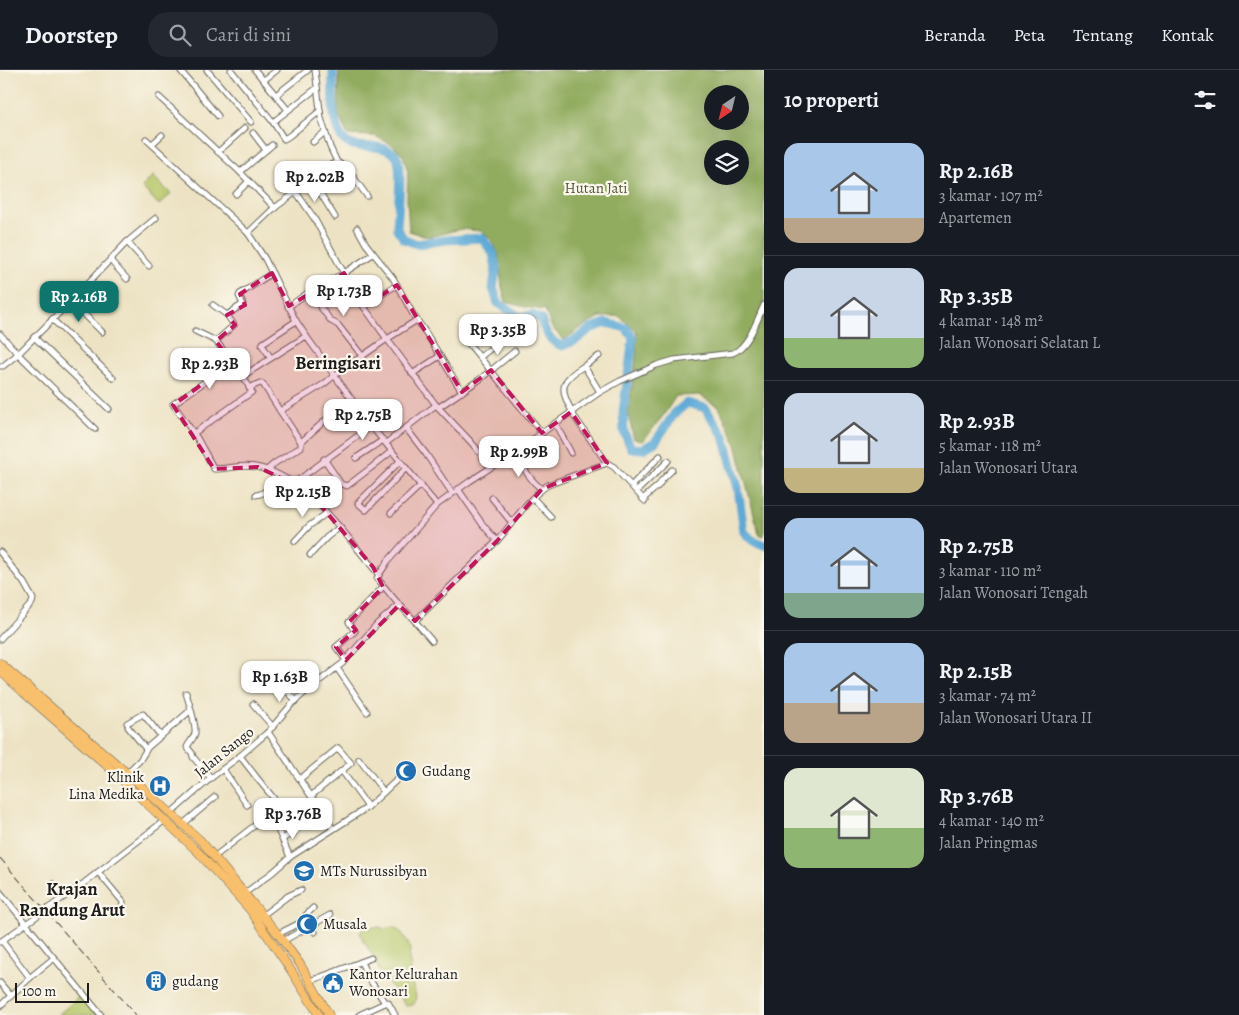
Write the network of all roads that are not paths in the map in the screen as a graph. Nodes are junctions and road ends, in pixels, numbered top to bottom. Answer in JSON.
{"nodes":[{"id":1,"x":180,"y":70,"type":"edge"},
{"id":2,"x":231,"y":70,"type":"edge"},
{"id":3,"x":255,"y":70,"type":"edge"},
{"id":4,"x":277,"y":70,"type":"edge"},
{"id":5,"x":308,"y":70,"type":"edge"},
{"id":6,"x":315,"y":70,"type":"edge"},
{"id":7,"x":211,"y":71,"type":"edge"},
{"id":8,"x":264,"y":80,"type":"junction"},
{"id":9,"x":317,"y":88,"type":"junction"},
{"id":10,"x":276,"y":94,"type":"junction"},
{"id":11,"x":159,"y":97,"type":"dead end"},
{"id":12,"x":288,"y":110,"type":"junction"},
{"id":13,"x":320,"y":112,"type":"junction"},
{"id":14,"x":218,"y":116,"type":"dead end"},
{"id":15,"x":251,"y":122,"type":"dead end"},
{"id":16,"x":273,"y":122,"type":"junction"},
{"id":17,"x":245,"y":128,"type":"dead end"},
{"id":18,"x":325,"y":132,"type":"junction"},
{"id":19,"x":253,"y":133,"type":"dead end"},
{"id":20,"x":162,"y":135,"type":"dead end"},
{"id":21,"x":146,"y":138,"type":"dead end"},
{"id":22,"x":313,"y":142,"type":"dead end"},
{"id":23,"x":152,"y":144,"type":"junction"},
{"id":24,"x":272,"y":145,"type":"dead end"},
{"id":25,"x":266,"y":150,"type":"junction"},
{"id":26,"x":218,"y":152,"type":"junction"},
{"id":27,"x":337,"y":162,"type":"junction"},
{"id":28,"x":240,"y":172,"type":"junction"},
{"id":29,"x":311,"y":178,"type":"junction"},
{"id":30,"x":249,"y":181,"type":"junction"},
{"id":31,"x":296,"y":192,"type":"junction"},
{"id":32,"x":236,"y":194,"type":"dead end"},
{"id":33,"x":367,"y":196,"type":"dead end"},
{"id":34,"x":276,"y":208,"type":"junction"},
{"id":35,"x":335,"y":217,"type":"dead end"},
{"id":36,"x":156,"y":218,"type":"dead end"},
{"id":37,"x":357,"y":228,"type":"dead end"},
{"id":38,"x":248,"y":234,"type":"junction"},
{"id":39,"x":127,"y":242,"type":"junction"},
{"id":40,"x":373,"y":254,"type":"junction"},
{"id":41,"x":110,"y":260,"type":"junction"},
{"id":42,"x":149,"y":266,"type":"dead end"},
{"id":43,"x":272,"y":273,"type":"junction"},
{"id":44,"x":344,"y":273,"type":"junction"},
{"id":45,"x":127,"y":279,"type":"dead end"},
{"id":46,"x":397,"y":285,"type":"junction"},
{"id":47,"x":309,"y":292,"type":"junction"},
{"id":48,"x":71,"y":301,"type":"junction"},
{"id":49,"x":213,"y":305,"type":"dead end"},
{"id":50,"x":764,"y":305,"type":"edge"},
{"id":51,"x":288,"y":307,"type":"junction"},
{"id":52,"x":364,"y":307,"type":"junction"},
{"id":53,"x":227,"y":316,"type":"junction"},
{"id":54,"x":52,"y":319,"type":"junction"},
{"id":55,"x":417,"y":320,"type":"junction"},
{"id":56,"x":296,"y":321,"type":"junction"},
{"id":57,"x":485,"y":326,"type":"dead end"},
{"id":58,"x":195,"y":330,"type":"dead end"},
{"id":59,"x":102,"y":332,"type":"dead end"},
{"id":60,"x":0,"y":334,"type":"edge"},
{"id":61,"x":306,"y":336,"type":"junction"},
{"id":62,"x":34,"y":337,"type":"junction"},
{"id":63,"x":387,"y":339,"type":"junction"},
{"id":64,"x":503,"y":339,"type":"dead end"},
{"id":65,"x":6,"y":340,"type":"junction"},
{"id":66,"x":216,"y":341,"type":"junction"},
{"id":67,"x":0,"y":344,"type":"edge"},
{"id":68,"x":515,"y":351,"type":"dead end"},
{"id":69,"x":18,"y":354,"type":"junction"},
{"id":70,"x":440,"y":356,"type":"junction"},
{"id":71,"x":599,"y":356,"type":"dead end"},
{"id":72,"x":363,"y":357,"type":"junction"},
{"id":73,"x":480,"y":357,"type":"junction"},
{"id":74,"x":271,"y":358,"type":"junction"},
{"id":75,"x":232,"y":362,"type":"junction"},
{"id":76,"x":1,"y":365,"type":"edge"},
{"id":77,"x":584,"y":366,"type":"junction"},
{"id":78,"x":491,"y":370,"type":"junction"},
{"id":79,"x":412,"y":374,"type":"junction"},
{"id":80,"x":335,"y":375,"type":"junction"},
{"id":81,"x":243,"y":376,"type":"junction"},
{"id":82,"x":113,"y":378,"type":"dead end"},
{"id":83,"x":249,"y":388,"type":"junction"},
{"id":84,"x":462,"y":392,"type":"junction"},
{"id":85,"x":600,"y":392,"type":"junction"},
{"id":86,"x":352,"y":401,"type":"junction"},
{"id":87,"x":438,"y":406,"type":"junction"},
{"id":88,"x":109,"y":409,"type":"dead end"},
{"id":89,"x":280,"y":411,"type":"junction"},
{"id":90,"x":571,"y":411,"type":"junction"},
{"id":91,"x":555,"y":423,"type":"junction"},
{"id":92,"x":371,"y":426,"type":"junction"},
{"id":93,"x":406,"y":428,"type":"junction"},
{"id":94,"x":95,"y":429,"type":"dead end"},
{"id":95,"x":194,"y":433,"type":"junction"},
{"id":96,"x":542,"y":433,"type":"junction"},
{"id":97,"x":384,"y":441,"type":"junction"},
{"id":98,"x":301,"y":442,"type":"junction"},
{"id":99,"x":392,"y":450,"type":"junction"},
{"id":100,"x":515,"y":452,"type":"junction"},
{"id":101,"x":571,"y":453,"type":"dead end"},
{"id":102,"x":660,"y":456,"type":"dead end"},
{"id":103,"x":356,"y":458,"type":"dead end"},
{"id":104,"x":324,"y":460,"type":"junction"},
{"id":105,"x":668,"y":460,"type":"dead end"},
{"id":106,"x":400,"y":461,"type":"junction"},
{"id":107,"x":608,"y":463,"type":"junction"},
{"id":108,"x":491,"y":467,"type":"junction"},
{"id":109,"x":406,"y":468,"type":"junction"},
{"id":110,"x":659,"y":469,"type":"junction"},
{"id":111,"x":267,"y":470,"type":"junction"},
{"id":112,"x":672,"y":470,"type":"dead end"},
{"id":113,"x":278,"y":475,"type":"junction"},
{"id":114,"x":667,"y":475,"type":"junction"},
{"id":115,"x":293,"y":484,"type":"junction"},
{"id":116,"x":421,"y":485,"type":"junction"},
{"id":117,"x":632,"y":485,"type":"junction"},
{"id":118,"x":458,"y":489,"type":"junction"},
{"id":119,"x":542,"y":489,"type":"junction"},
{"id":120,"x":637,"y":491,"type":"junction"},
{"id":121,"x":452,"y":493,"type":"junction"},
{"id":122,"x":256,"y":496,"type":"dead end"},
{"id":123,"x":492,"y":498,"type":"dead end"},
{"id":124,"x":533,"y":498,"type":"junction"},
{"id":125,"x":437,"y":505,"type":"junction"},
{"id":126,"x":327,"y":513,"type":"junction"},
{"id":127,"x":392,"y":513,"type":"dead end"},
{"id":128,"x":551,"y":516,"type":"dead end"},
{"id":129,"x":512,"y":522,"type":"junction"},
{"id":130,"x":340,"y":527,"type":"junction"},
{"id":131,"x":295,"y":541,"type":"dead end"},
{"id":132,"x":497,"y":541,"type":"junction"},
{"id":133,"x":0,"y":552,"type":"edge"},
{"id":134,"x":310,"y":555,"type":"dead end"},
{"id":135,"x":378,"y":577,"type":"junction"},
{"id":136,"x":383,"y":587,"type":"junction"},
{"id":137,"x":399,"y":606,"type":"junction"},
{"id":138,"x":415,"y":621,"type":"junction"},
{"id":139,"x":0,"y":639,"type":"edge"},
{"id":140,"x":432,"y":641,"type":"dead end"},
{"id":141,"x":346,"y":660,"type":"junction"},
{"id":142,"x":0,"y":663,"type":"edge"},
{"id":143,"x":337,"y":668,"type":"junction"},
{"id":144,"x":0,"y":671,"type":"edge"},
{"id":145,"x":280,"y":687,"type":"dead end"},
{"id":146,"x":186,"y":693,"type":"dead end"},
{"id":147,"x":296,"y":701,"type":"junction"},
{"id":148,"x":253,"y":704,"type":"dead end"},
{"id":149,"x":191,"y":710,"type":"junction"},
{"id":150,"x":367,"y":712,"type":"dead end"},
{"id":151,"x":273,"y":727,"type":"junction"},
{"id":152,"x":268,"y":732,"type":"junction"},
{"id":153,"x":160,"y":736,"type":"junction"},
{"id":154,"x":146,"y":749,"type":"junction"},
{"id":155,"x":240,"y":756,"type":"junction"},
{"id":156,"x":359,"y":759,"type":"dead end"},
{"id":157,"x":223,"y":769,"type":"junction"},
{"id":158,"x":342,"y":771,"type":"junction"},
{"id":159,"x":127,"y":773,"type":"junction"},
{"id":160,"x":401,"y":776,"type":"dead end"},
{"id":161,"x":211,"y":778,"type":"junction"},
{"id":162,"x":300,"y":779,"type":"junction"},
{"id":163,"x":384,"y":792,"type":"junction"},
{"id":164,"x":310,"y":796,"type":"junction"},
{"id":165,"x":215,"y":797,"type":"dead end"},
{"id":166,"x":247,"y":805,"type":"dead end"},
{"id":167,"x":368,"y":807,"type":"junction"},
{"id":168,"x":168,"y":817,"type":"junction"},
{"id":169,"x":182,"y":825,"type":"junction"},
{"id":170,"x":254,"y":826,"type":"dead end"},
{"id":171,"x":332,"y":829,"type":"junction"},
{"id":172,"x":278,"y":830,"type":"dead end"},
{"id":173,"x":282,"y":839,"type":"junction"},
{"id":174,"x":214,"y":857,"type":"junction"},
{"id":175,"x":290,"y":857,"type":"junction"},
{"id":176,"x":98,"y":872,"type":"junction"},
{"id":177,"x":53,"y":884,"type":"dead end"},
{"id":178,"x":301,"y":890,"type":"dead end"},
{"id":179,"x":0,"y":893,"type":"edge"},
{"id":180,"x":245,"y":893,"type":"junction"},
{"id":181,"x":64,"y":898,"type":"junction"},
{"id":182,"x":313,"y":908,"type":"dead end"},
{"id":183,"x":116,"y":913,"type":"dead end"},
{"id":184,"x":263,"y":915,"type":"junction"},
{"id":185,"x":330,"y":915,"type":"dead end"},
{"id":186,"x":308,"y":919,"type":"junction"},
{"id":187,"x":27,"y":924,"type":"junction"},
{"id":188,"x":311,"y":925,"type":"junction"},
{"id":189,"x":315,"y":932,"type":"dead end"},
{"id":190,"x":278,"y":934,"type":"junction"},
{"id":191,"x":1,"y":942,"type":"edge"},
{"id":192,"x":283,"y":942,"type":"junction"},
{"id":193,"x":54,"y":958,"type":"junction"},
{"id":194,"x":370,"y":958,"type":"dead end"},
{"id":195,"x":361,"y":962,"type":"junction"},
{"id":196,"x":30,"y":978,"type":"junction"},
{"id":197,"x":310,"y":981,"type":"junction"},
{"id":198,"x":0,"y":983,"type":"edge"},
{"id":199,"x":11,"y":996,"type":"junction"},
{"id":200,"x":385,"y":1003,"type":"junction"},
{"id":201,"x":0,"y":1006,"type":"edge"},
{"id":202,"x":101,"y":1015,"type":"edge"},
{"id":203,"x":319,"y":1015,"type":"edge"},
{"id":204,"x":329,"y":1015,"type":"edge"},
{"id":205,"x":359,"y":1015,"type":"edge"},
{"id":206,"x":395,"y":1015,"type":"edge"}],
"edges":[{"from":1,"to":14,"type":"street"},
{"from":2,"to":16,"type":"street"},
{"from":3,"to":8,"type":"street"},
{"from":4,"to":8,"type":"street"},
{"from":5,"to":10,"type":"street"},
{"from":6,"to":9,"type":"street"},
{"from":7,"to":15,"type":"street"},
{"from":8,"to":10,"type":"street"},
{"from":9,"to":12,"type":"street"},
{"from":9,"to":13,"type":"street"},
{"from":10,"to":12,"type":"street"},
{"from":11,"to":26,"type":"street"},
{"from":12,"to":16,"type":"street"},
{"from":13,"to":16,"type":"street"},
{"from":13,"to":18,"type":"street"},
{"from":17,"to":26,"type":"street"},
{"from":18,"to":22,"type":"street"},
{"from":18,"to":27,"type":"street"},
{"from":19,"to":25,"type":"street"},
{"from":20,"to":23,"type":"street"},
{"from":21,"to":23,"type":"street"},
{"from":23,"to":38,"type":"street"},
{"from":24,"to":25,"type":"street"},
{"from":25,"to":28,"type":"street"},
{"from":26,"to":28,"type":"street"},
{"from":27,"to":29,"type":"street"},
{"from":27,"to":33,"type":"street"},
{"from":28,"to":30,"type":"street"},
{"from":29,"to":31,"type":"street"},
{"from":29,"to":35,"type":"street"},
{"from":30,"to":32,"type":"street"},
{"from":30,"to":34,"type":"street"},
{"from":31,"to":34,"type":"street"},
{"from":31,"to":44,"type":"street"},
{"from":34,"to":38,"type":"street"},
{"from":36,"to":39,"type":"street"},
{"from":37,"to":40,"type":"street"},
{"from":38,"to":43,"type":"street"},
{"from":39,"to":41,"type":"street"},
{"from":39,"to":42,"type":"street"},
{"from":40,"to":44,"type":"street"},
{"from":40,"to":46,"type":"street"},
{"from":41,"to":45,"type":"street"},
{"from":41,"to":48,"type":"street"},
{"from":43,"to":51,"type":"street"},
{"from":43,"to":53,"type":"street"},
{"from":44,"to":47,"type":"street"},
{"from":44,"to":52,"type":"street"},
{"from":46,"to":52,"type":"street"},
{"from":46,"to":55,"type":"street"},
{"from":47,"to":51,"type":"street"},
{"from":47,"to":72,"type":"street"},
{"from":48,"to":54,"type":"street"},
{"from":48,"to":59,"type":"street"},
{"from":49,"to":53,"type":"street"},
{"from":50,"to":85,"type":"street"},
{"from":51,"to":56,"type":"street"},
{"from":52,"to":63,"type":"street"},
{"from":53,"to":66,"type":"street"},
{"from":54,"to":62,"type":"street"},
{"from":54,"to":82,"type":"street"},
{"from":55,"to":63,"type":"street"},
{"from":55,"to":70,"type":"street"},
{"from":56,"to":61,"type":"street"},
{"from":56,"to":74,"type":"street"},
{"from":57,"to":73,"type":"street"},
{"from":58,"to":66,"type":"street"},
{"from":60,"to":65,"type":"street"},
{"from":61,"to":74,"type":"street"},
{"from":61,"to":80,"type":"street"},
{"from":62,"to":69,"type":"street"},
{"from":62,"to":88,"type":"street"},
{"from":63,"to":72,"type":"street"},
{"from":63,"to":79,"type":"street"},
{"from":64,"to":73,"type":"street"},
{"from":65,"to":67,"type":"street"},
{"from":65,"to":69,"type":"street"},
{"from":66,"to":75,"type":"street"},
{"from":68,"to":78,"type":"street"},
{"from":69,"to":76,"type":"street"},
{"from":69,"to":94,"type":"street"},
{"from":70,"to":79,"type":"street"},
{"from":70,"to":84,"type":"street"},
{"from":71,"to":77,"type":"street"},
{"from":72,"to":80,"type":"street"},
{"from":73,"to":78,"type":"street"},
{"from":74,"to":81,"type":"street"},
{"from":75,"to":81,"type":"street"},
{"from":75,"to":95,"type":"street"},
{"from":77,"to":85,"type":"street"},
{"from":77,"to":90,"type":"street"},
{"from":78,"to":84,"type":"street"},
{"from":78,"to":96,"type":"street"},
{"from":79,"to":87,"type":"street"},
{"from":80,"to":86,"type":"street"},
{"from":80,"to":89,"type":"street"},
{"from":81,"to":83,"type":"street"},
{"from":83,"to":89,"type":"street"},
{"from":83,"to":95,"type":"street"},
{"from":84,"to":87,"type":"street"},
{"from":85,"to":90,"type":"street"},
{"from":86,"to":92,"type":"street"},
{"from":86,"to":98,"type":"street"},
{"from":87,"to":93,"type":"street"},
{"from":87,"to":108,"type":"street"},
{"from":89,"to":98,"type":"street"},
{"from":90,"to":91,"type":"street"},
{"from":90,"to":107,"type":"street"},
{"from":91,"to":96,"type":"street"},
{"from":91,"to":101,"type":"street"},
{"from":92,"to":97,"type":"street"},
{"from":92,"to":104,"type":"street"},
{"from":93,"to":97,"type":"street"},
{"from":93,"to":121,"type":"street"},
{"from":95,"to":111,"type":"street"},
{"from":96,"to":100,"type":"street"},
{"from":97,"to":99,"type":"street"},
{"from":97,"to":103,"type":"street"},
{"from":98,"to":111,"type":"street"},
{"from":99,"to":104,"type":"street"},
{"from":99,"to":106,"type":"street"},
{"from":100,"to":108,"type":"street"},
{"from":100,"to":119,"type":"street"},
{"from":102,"to":117,"type":"street"},
{"from":104,"to":115,"type":"street"},
{"from":105,"to":110,"type":"street"},
{"from":106,"to":109,"type":"street"},
{"from":106,"to":109,"type":"street"},
{"from":107,"to":117,"type":"street"},
{"from":107,"to":119,"type":"street"},
{"from":108,"to":118,"type":"street"},
{"from":109,"to":116,"type":"street"},
{"from":110,"to":114,"type":"street"},
{"from":110,"to":120,"type":"street"},
{"from":111,"to":113,"type":"street"},
{"from":112,"to":114,"type":"street"},
{"from":113,"to":115,"type":"street"},
{"from":113,"to":122,"type":"street"},
{"from":114,"to":120,"type":"street"},
{"from":115,"to":126,"type":"street"},
{"from":116,"to":125,"type":"street"},
{"from":116,"to":127,"type":"street"},
{"from":117,"to":120,"type":"street"},
{"from":118,"to":121,"type":"street"},
{"from":118,"to":132,"type":"street"},
{"from":119,"to":124,"type":"street"},
{"from":121,"to":125,"type":"street"},
{"from":123,"to":129,"type":"street"},
{"from":124,"to":128,"type":"street"},
{"from":124,"to":129,"type":"street"},
{"from":125,"to":135,"type":"street"},
{"from":126,"to":130,"type":"street"},
{"from":126,"to":131,"type":"street"},
{"from":129,"to":132,"type":"street"},
{"from":130,"to":134,"type":"street"},
{"from":130,"to":135,"type":"street"},
{"from":132,"to":138,"type":"street"},
{"from":133,"to":139,"type":"street"},
{"from":135,"to":136,"type":"street"},
{"from":136,"to":137,"type":"street"},
{"from":136,"to":141,"type":"street"},
{"from":137,"to":138,"type":"street"},
{"from":137,"to":141,"type":"street","name":"Jalan Sango"},
{"from":138,"to":140,"type":"street"},
{"from":141,"to":143,"type":"street","name":"Jalan Sango"},
{"from":142,"to":159,"type":"highway"},
{"from":143,"to":147,"type":"street","name":"Jalan Sango"},
{"from":143,"to":150,"type":"street"},
{"from":144,"to":168,"type":"highway"},
{"from":145,"to":147,"type":"street"},
{"from":146,"to":149,"type":"street"},
{"from":147,"to":151,"type":"street","name":"Jalan Sango"},
{"from":148,"to":151,"type":"street"},
{"from":149,"to":153,"type":"street"},
{"from":149,"to":161,"type":"street"},
{"from":151,"to":152,"type":"street","name":"Jalan Sango"},
{"from":152,"to":155,"type":"street","name":"Jalan Sango"},
{"from":152,"to":162,"type":"street"},
{"from":153,"to":154,"type":"street"},
{"from":153,"to":154,"type":"street"},
{"from":154,"to":159,"type":"street"},
{"from":155,"to":157,"type":"street","name":"Jalan Sango"},
{"from":155,"to":173,"type":"street"},
{"from":156,"to":163,"type":"street"},
{"from":157,"to":161,"type":"street","name":"Jalan Sango"},
{"from":157,"to":166,"type":"street"},
{"from":158,"to":162,"type":"street"},
{"from":158,"to":164,"type":"street"},
{"from":158,"to":167,"type":"street"},
{"from":159,"to":168,"type":"highway"},
{"from":160,"to":163,"type":"street"},
{"from":161,"to":168,"type":"street","name":"Jalan Sango"},
{"from":162,"to":164,"type":"street"},
{"from":163,"to":167,"type":"street"},
{"from":164,"to":171,"type":"street"},
{"from":165,"to":169,"type":"street"},
{"from":167,"to":171,"type":"street"},
{"from":168,"to":169,"type":"highway"},
{"from":168,"to":176,"type":"street","name":"Jalan Sango"},
{"from":168,"to":203,"type":"highway"},
{"from":169,"to":174,"type":"highway"},
{"from":170,"to":174,"type":"street"},
{"from":171,"to":175,"type":"street"},
{"from":172,"to":173,"type":"street"},
{"from":173,"to":175,"type":"street"},
{"from":174,"to":180,"type":"highway"},
{"from":175,"to":180,"type":"street"},
{"from":176,"to":181,"type":"street","name":"Jalan Sango"},
{"from":176,"to":183,"type":"street"},
{"from":177,"to":181,"type":"street"},
{"from":178,"to":184,"type":"street"},
{"from":179,"to":187,"type":"street"},
{"from":180,"to":184,"type":"highway"},
{"from":181,"to":187,"type":"street","name":"Jalan Sango"},
{"from":182,"to":186,"type":"street"},
{"from":184,"to":190,"type":"highway"},
{"from":185,"to":188,"type":"street"},
{"from":186,"to":188,"type":"street"},
{"from":186,"to":190,"type":"street"},
{"from":187,"to":191,"type":"street","name":"Jalan Sango"},
{"from":187,"to":193,"type":"street"},
{"from":188,"to":189,"type":"street"},
{"from":188,"to":192,"type":"street"},
{"from":190,"to":192,"type":"highway"},
{"from":191,"to":196,"type":"street"},
{"from":192,"to":197,"type":"highway"},
{"from":193,"to":196,"type":"street"},
{"from":193,"to":202,"type":"street"},
{"from":194,"to":195,"type":"street"},
{"from":195,"to":197,"type":"street"},
{"from":195,"to":200,"type":"street"},
{"from":196,"to":199,"type":"street"},
{"from":197,"to":204,"type":"highway"},
{"from":198,"to":199,"type":"street"},
{"from":199,"to":201,"type":"street"},
{"from":200,"to":205,"type":"street"},
{"from":200,"to":206,"type":"street"}]}
